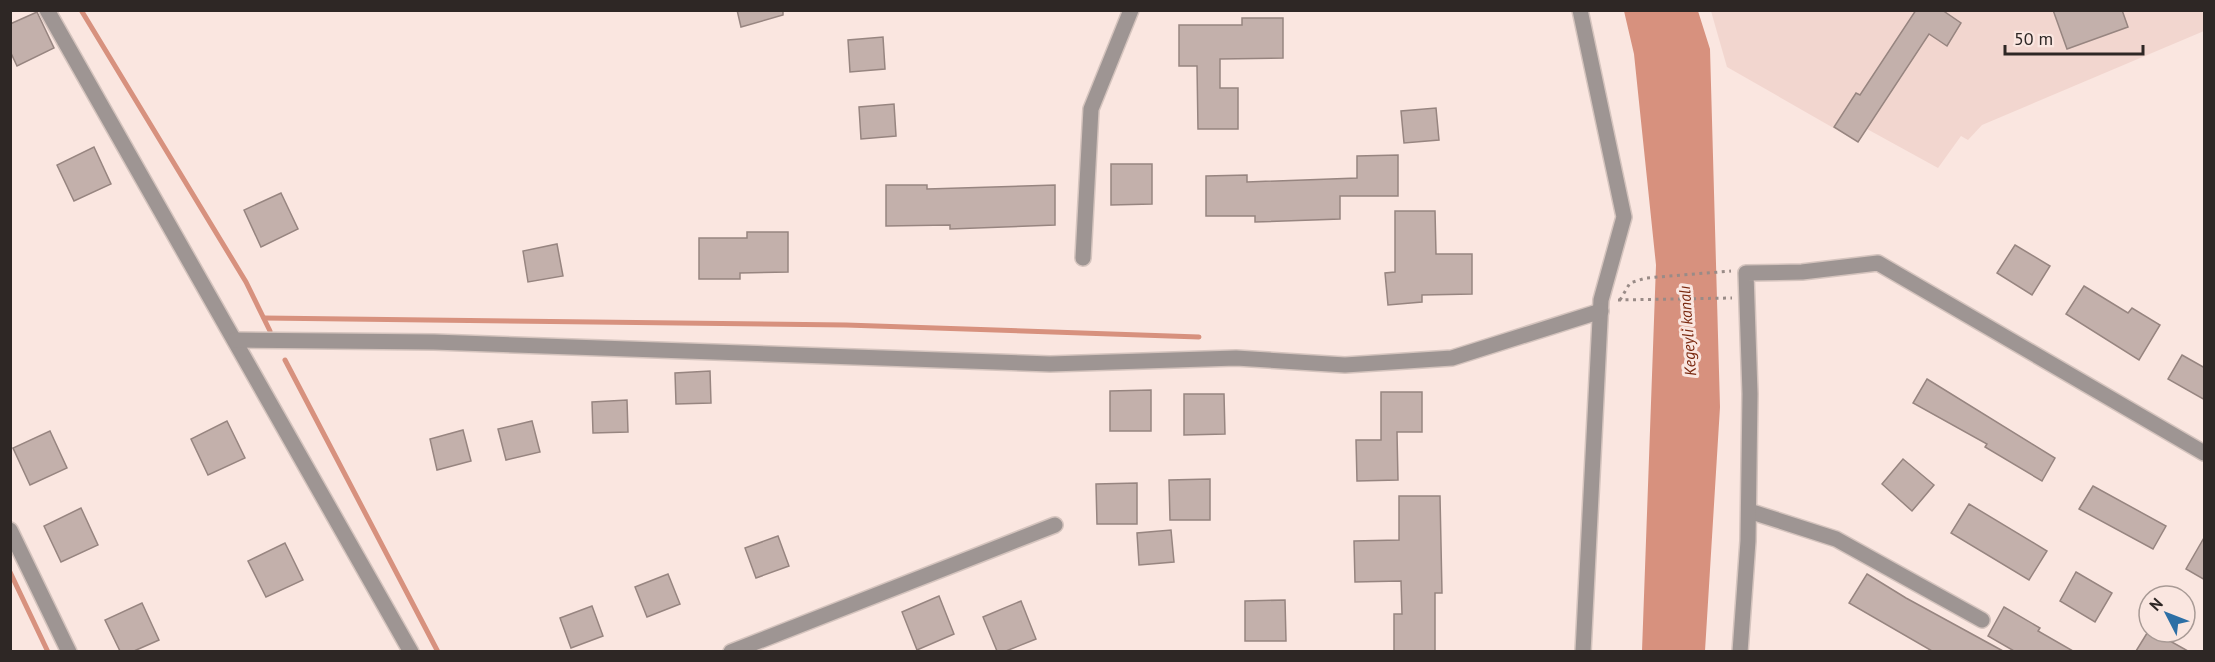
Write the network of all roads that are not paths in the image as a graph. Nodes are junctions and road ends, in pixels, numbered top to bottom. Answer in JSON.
{"nodes":[{"id":1,"x":47,"y":10,"type":"edge"},
{"id":2,"x":1131,"y":10,"type":"edge"},
{"id":3,"x":1580,"y":10,"type":"edge"},
{"id":4,"x":1083,"y":258,"type":"dead end"},
{"id":5,"x":1601,"y":305,"type":"junction"},
{"id":6,"x":235,"y":340,"type":"junction"},
{"id":7,"x":2205,"y":453,"type":"edge"},
{"id":8,"x":1749,"y":511,"type":"junction"},
{"id":9,"x":1054,"y":525,"type":"dead end"},
{"id":10,"x":10,"y":530,"type":"edge"},
{"id":11,"x":1982,"y":620,"type":"dead end"},
{"id":12,"x":69,"y":651,"type":"edge"},
{"id":13,"x":411,"y":651,"type":"edge"},
{"id":14,"x":731,"y":651,"type":"edge"},
{"id":15,"x":1583,"y":651,"type":"edge"},
{"id":16,"x":1740,"y":651,"type":"edge"}],
"edges":[{"from":1,"to":6,"type":"street"},
{"from":2,"to":4,"type":"street"},
{"from":3,"to":5,"type":"street"},
{"from":5,"to":6,"type":"street"},
{"from":5,"to":15,"type":"street"},
{"from":6,"to":13,"type":"street"},
{"from":7,"to":8,"type":"street"},
{"from":8,"to":11,"type":"street"},
{"from":8,"to":16,"type":"street"},
{"from":9,"to":14,"type":"street"},
{"from":10,"to":12,"type":"street"}]}
